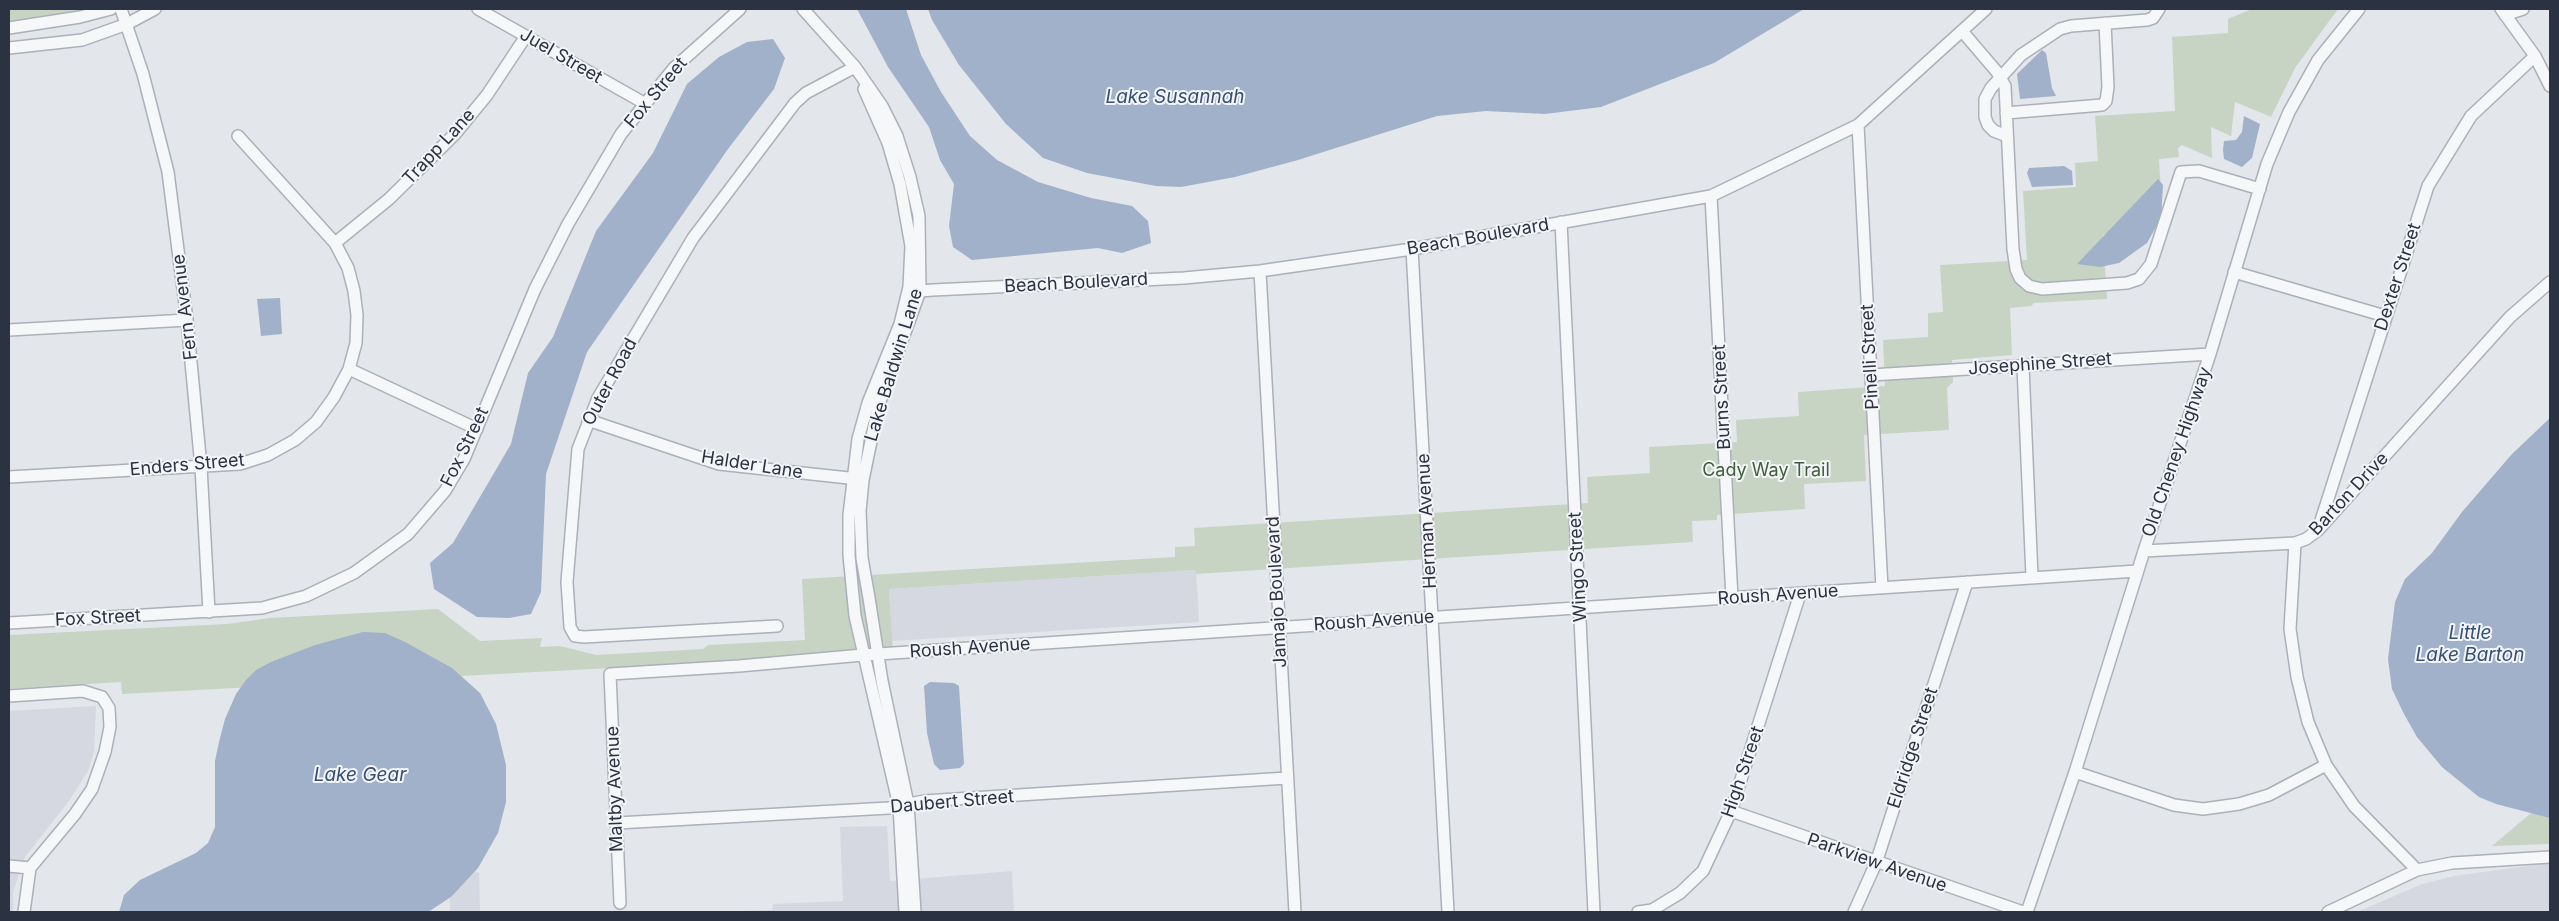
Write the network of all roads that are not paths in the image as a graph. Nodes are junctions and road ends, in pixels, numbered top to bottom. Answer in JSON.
{"nodes":[{"id":1,"x":111,"y":9,"type":"edge"},
{"id":2,"x":121,"y":9,"type":"edge"},
{"id":3,"x":155,"y":9,"type":"edge"},
{"id":4,"x":478,"y":9,"type":"edge"},
{"id":5,"x":740,"y":9,"type":"edge"},
{"id":6,"x":803,"y":9,"type":"edge"},
{"id":7,"x":1986,"y":9,"type":"edge"},
{"id":8,"x":2159,"y":9,"type":"edge"},
{"id":9,"x":2359,"y":9,"type":"edge"},
{"id":10,"x":2523,"y":9,"type":"edge"},
{"id":11,"x":2503,"y":12,"type":"edge"},
{"id":12,"x":2104,"y":23,"type":"junction"},
{"id":13,"x":127,"y":24,"type":"junction"},
{"id":14,"x":9,"y":28,"type":"edge"},
{"id":15,"x":1962,"y":31,"type":"junction"},
{"id":16,"x":526,"y":36,"type":"junction"},
{"id":17,"x":9,"y":48,"type":"edge"},
{"id":18,"x":2536,"y":56,"type":"junction"},
{"id":19,"x":855,"y":67,"type":"junction"},
{"id":20,"x":2001,"y":78,"type":"junction"},
{"id":21,"x":2550,"y":86,"type":"edge"},
{"id":22,"x":644,"y":103,"type":"junction"},
{"id":23,"x":2006,"y":113,"type":"junction"},
{"id":24,"x":1858,"y":125,"type":"junction"},
{"id":25,"x":238,"y":136,"type":"dead end"},
{"id":26,"x":2008,"y":136,"type":"junction"},
{"id":27,"x":2260,"y":190,"type":"junction"},
{"id":28,"x":1711,"y":196,"type":"junction"},
{"id":29,"x":1561,"y":222,"type":"junction"},
{"id":30,"x":335,"y":243,"type":"junction"},
{"id":31,"x":1412,"y":249,"type":"junction"},
{"id":32,"x":1260,"y":271,"type":"junction"},
{"id":33,"x":2234,"y":272,"type":"junction"},
{"id":34,"x":2550,"y":282,"type":"edge"},
{"id":35,"x":915,"y":289,"type":"junction"},
{"id":36,"x":2385,"y":316,"type":"junction"},
{"id":37,"x":187,"y":320,"type":"junction"},
{"id":38,"x":9,"y":330,"type":"edge"},
{"id":39,"x":2210,"y":354,"type":"junction"},
{"id":40,"x":2023,"y":366,"type":"junction"},
{"id":41,"x":349,"y":369,"type":"junction"},
{"id":42,"x":1871,"y":375,"type":"junction"},
{"id":43,"x":588,"y":420,"type":"junction"},
{"id":44,"x":477,"y":429,"type":"junction"},
{"id":45,"x":201,"y":467,"type":"junction"},
{"id":46,"x":9,"y":477,"type":"edge"},
{"id":47,"x":857,"y":479,"type":"junction"},
{"id":48,"x":2318,"y":530,"type":"junction"},
{"id":49,"x":2295,"y":543,"type":"junction"},
{"id":50,"x":2144,"y":551,"type":"junction"},
{"id":51,"x":2138,"y":571,"type":"junction"},
{"id":52,"x":2032,"y":577,"type":"junction"},
{"id":53,"x":1967,"y":582,"type":"junction"},
{"id":54,"x":1882,"y":588,"type":"junction"},
{"id":55,"x":1800,"y":594,"type":"junction"},
{"id":56,"x":1732,"y":598,"type":"junction"},
{"id":57,"x":1580,"y":607,"type":"junction"},
{"id":58,"x":209,"y":612,"type":"junction"},
{"id":59,"x":1432,"y":618,"type":"junction"},
{"id":60,"x":9,"y":623,"type":"edge"},
{"id":61,"x":777,"y":626,"type":"dead end"},
{"id":62,"x":1279,"y":627,"type":"junction"},
{"id":63,"x":878,"y":654,"type":"junction"},
{"id":64,"x":863,"y":655,"type":"junction"},
{"id":65,"x":610,"y":674,"type":"joint"},
{"id":66,"x":9,"y":696,"type":"edge"},
{"id":67,"x":2326,"y":765,"type":"junction"},
{"id":68,"x":2075,"y":772,"type":"junction"},
{"id":69,"x":1287,"y":778,"type":"junction"},
{"id":70,"x":904,"y":805,"type":"junction"},
{"id":71,"x":1731,"y":811,"type":"junction"},
{"id":72,"x":617,"y":824,"type":"junction"},
{"id":73,"x":2550,"y":857,"type":"edge"},
{"id":74,"x":1876,"y":863,"type":"junction"},
{"id":75,"x":9,"y":866,"type":"edge"},
{"id":76,"x":30,"y":868,"type":"junction"},
{"id":77,"x":2417,"y":870,"type":"junction"},
{"id":78,"x":620,"y":903,"type":"dead end"},
{"id":79,"x":24,"y":912,"type":"edge"},
{"id":80,"x":904,"y":912,"type":"edge"},
{"id":81,"x":915,"y":912,"type":"edge"},
{"id":82,"x":1295,"y":912,"type":"edge"},
{"id":83,"x":1448,"y":912,"type":"edge"},
{"id":84,"x":1594,"y":912,"type":"edge"},
{"id":85,"x":1638,"y":912,"type":"edge"},
{"id":86,"x":1854,"y":912,"type":"edge"},
{"id":87,"x":2025,"y":912,"type":"edge"},
{"id":88,"x":2328,"y":912,"type":"edge"}],
"edges":[{"from":1,"to":14,"type":"street"},
{"from":2,"to":13,"type":"street","name":"Fern Avenue"},
{"from":3,"to":13,"type":"street"},
{"from":4,"to":16,"type":"street","name":"Juel Street"},
{"from":5,"to":22,"type":"street","name":"Fox Street"},
{"from":6,"to":19,"type":"street","name":"Lake Baldwin Lane"},
{"from":7,"to":15,"type":"street","name":"Beach Boulevard"},
{"from":8,"to":12,"type":"street"},
{"from":9,"to":27,"type":"street","name":"Old Cheney Highway"},
{"from":10,"to":11,"type":"street"},
{"from":11,"to":18,"type":"street"},
{"from":12,"to":20,"type":"street"},
{"from":12,"to":23,"type":"street"},
{"from":13,"to":17,"type":"street"},
{"from":13,"to":37,"type":"street","name":"Fern Avenue"},
{"from":15,"to":20,"type":"street"},
{"from":15,"to":24,"type":"street","name":"Beach Boulevard"},
{"from":16,"to":22,"type":"street","name":"Juel Street"},
{"from":16,"to":30,"type":"street","name":"Trapp Lane"},
{"from":18,"to":21,"type":"street"},
{"from":18,"to":36,"type":"street","name":"Dexter Street"},
{"from":19,"to":35,"type":"street","name":"Lake Baldwin Lane"},
{"from":19,"to":43,"type":"street","name":"Outer Road"},
{"from":20,"to":23,"type":"street"},
{"from":20,"to":26,"type":"street"},
{"from":22,"to":44,"type":"street","name":"Fox Street"},
{"from":23,"to":26,"type":"street"},
{"from":24,"to":28,"type":"street","name":"Beach Boulevard"},
{"from":24,"to":42,"type":"street","name":"Pinelli Street"},
{"from":25,"to":30,"type":"street","name":"Enders Street"},
{"from":26,"to":27,"type":"street"},
{"from":27,"to":33,"type":"street","name":"Old Cheney Highway"},
{"from":28,"to":29,"type":"street","name":"Beach Boulevard"},
{"from":28,"to":56,"type":"street","name":"Burns Street"},
{"from":29,"to":31,"type":"street","name":"Beach Boulevard"},
{"from":29,"to":57,"type":"street","name":"Wingo Street"},
{"from":30,"to":41,"type":"street","name":"Enders Street"},
{"from":31,"to":32,"type":"street","name":"Beach Boulevard"},
{"from":31,"to":59,"type":"street","name":"Herman Avenue"},
{"from":32,"to":35,"type":"street","name":"Beach Boulevard"},
{"from":32,"to":62,"type":"street","name":"Jamajo Boulevard"},
{"from":33,"to":36,"type":"street"},
{"from":33,"to":39,"type":"street","name":"Old Cheney Highway"},
{"from":34,"to":48,"type":"street","name":"Barton Drive"},
{"from":35,"to":47,"type":"street","name":"Lake Baldwin Lane"},
{"from":36,"to":48,"type":"street","name":"Dexter Street"},
{"from":37,"to":38,"type":"street"},
{"from":37,"to":45,"type":"street","name":"Fern Avenue"},
{"from":39,"to":40,"type":"street","name":"Josephine Street"},
{"from":39,"to":50,"type":"street","name":"Old Cheney Highway"},
{"from":40,"to":42,"type":"street","name":"Josephine Street"},
{"from":40,"to":52,"type":"street"},
{"from":41,"to":44,"type":"street"},
{"from":41,"to":45,"type":"street","name":"Enders Street"},
{"from":42,"to":54,"type":"street","name":"Pinelli Street"},
{"from":43,"to":47,"type":"street","name":"Halder Lane"},
{"from":43,"to":61,"type":"street","name":"Outer Road"},
{"from":44,"to":58,"type":"street","name":"Fox Street"},
{"from":45,"to":46,"type":"street","name":"Enders Street"},
{"from":45,"to":58,"type":"street","name":"Fern Avenue"},
{"from":47,"to":63,"type":"street","name":"Lake Baldwin Lane"},
{"from":47,"to":64,"type":"street","name":"Lake Baldwin Lane"},
{"from":48,"to":49,"type":"street","name":"Barton Drive"},
{"from":49,"to":50,"type":"street"},
{"from":49,"to":67,"type":"street","name":"Barton Drive"},
{"from":50,"to":51,"type":"street","name":"Old Cheney Highway"},
{"from":51,"to":52,"type":"street","name":"Roush Avenue"},
{"from":51,"to":68,"type":"street","name":"Old Cheney Highway"},
{"from":52,"to":53,"type":"street","name":"Roush Avenue"},
{"from":53,"to":54,"type":"street","name":"Roush Avenue"},
{"from":53,"to":74,"type":"street","name":"Eldridge Street"},
{"from":54,"to":55,"type":"street","name":"Roush Avenue"},
{"from":55,"to":56,"type":"street","name":"Roush Avenue"},
{"from":55,"to":71,"type":"street","name":"High Street"},
{"from":56,"to":57,"type":"street","name":"Roush Avenue"},
{"from":57,"to":59,"type":"street","name":"Roush Avenue"},
{"from":57,"to":84,"type":"street","name":"Wingo Street"},
{"from":58,"to":60,"type":"street","name":"Fox Street"},
{"from":59,"to":62,"type":"street","name":"Roush Avenue"},
{"from":59,"to":83,"type":"street","name":"Herman Avenue"},
{"from":62,"to":63,"type":"street","name":"Roush Avenue"},
{"from":62,"to":69,"type":"street","name":"Jamajo Boulevard"},
{"from":63,"to":64,"type":"street","name":"Roush Avenue"},
{"from":63,"to":70,"type":"street","name":"Lake Baldwin Lane"},
{"from":64,"to":65,"type":"street","name":"Roush Avenue"},
{"from":64,"to":70,"type":"street","name":"Lake Baldwin Lane"},
{"from":65,"to":72,"type":"street","name":"Maltby Avenue"},
{"from":66,"to":76,"type":"street"},
{"from":67,"to":68,"type":"street"},
{"from":67,"to":77,"type":"street","name":"Barton Drive"},
{"from":68,"to":87,"type":"street","name":"Old Cheney Highway"},
{"from":69,"to":70,"type":"street","name":"Daubert Street"},
{"from":69,"to":82,"type":"street","name":"Jamajo Boulevard"},
{"from":70,"to":72,"type":"street","name":"Daubert Street"},
{"from":70,"to":80,"type":"street","name":"Lake Baldwin Lane"},
{"from":70,"to":81,"type":"street","name":"Lake Baldwin Lane"},
{"from":71,"to":74,"type":"street","name":"Parkview Avenue"},
{"from":71,"to":85,"type":"street","name":"High Street"},
{"from":72,"to":78,"type":"street","name":"Maltby Avenue"},
{"from":73,"to":77,"type":"street"},
{"from":74,"to":86,"type":"street","name":"Eldridge Street"},
{"from":74,"to":87,"type":"street","name":"Parkview Avenue"},
{"from":75,"to":76,"type":"street"},
{"from":76,"to":79,"type":"street"},
{"from":77,"to":88,"type":"street"}]}
